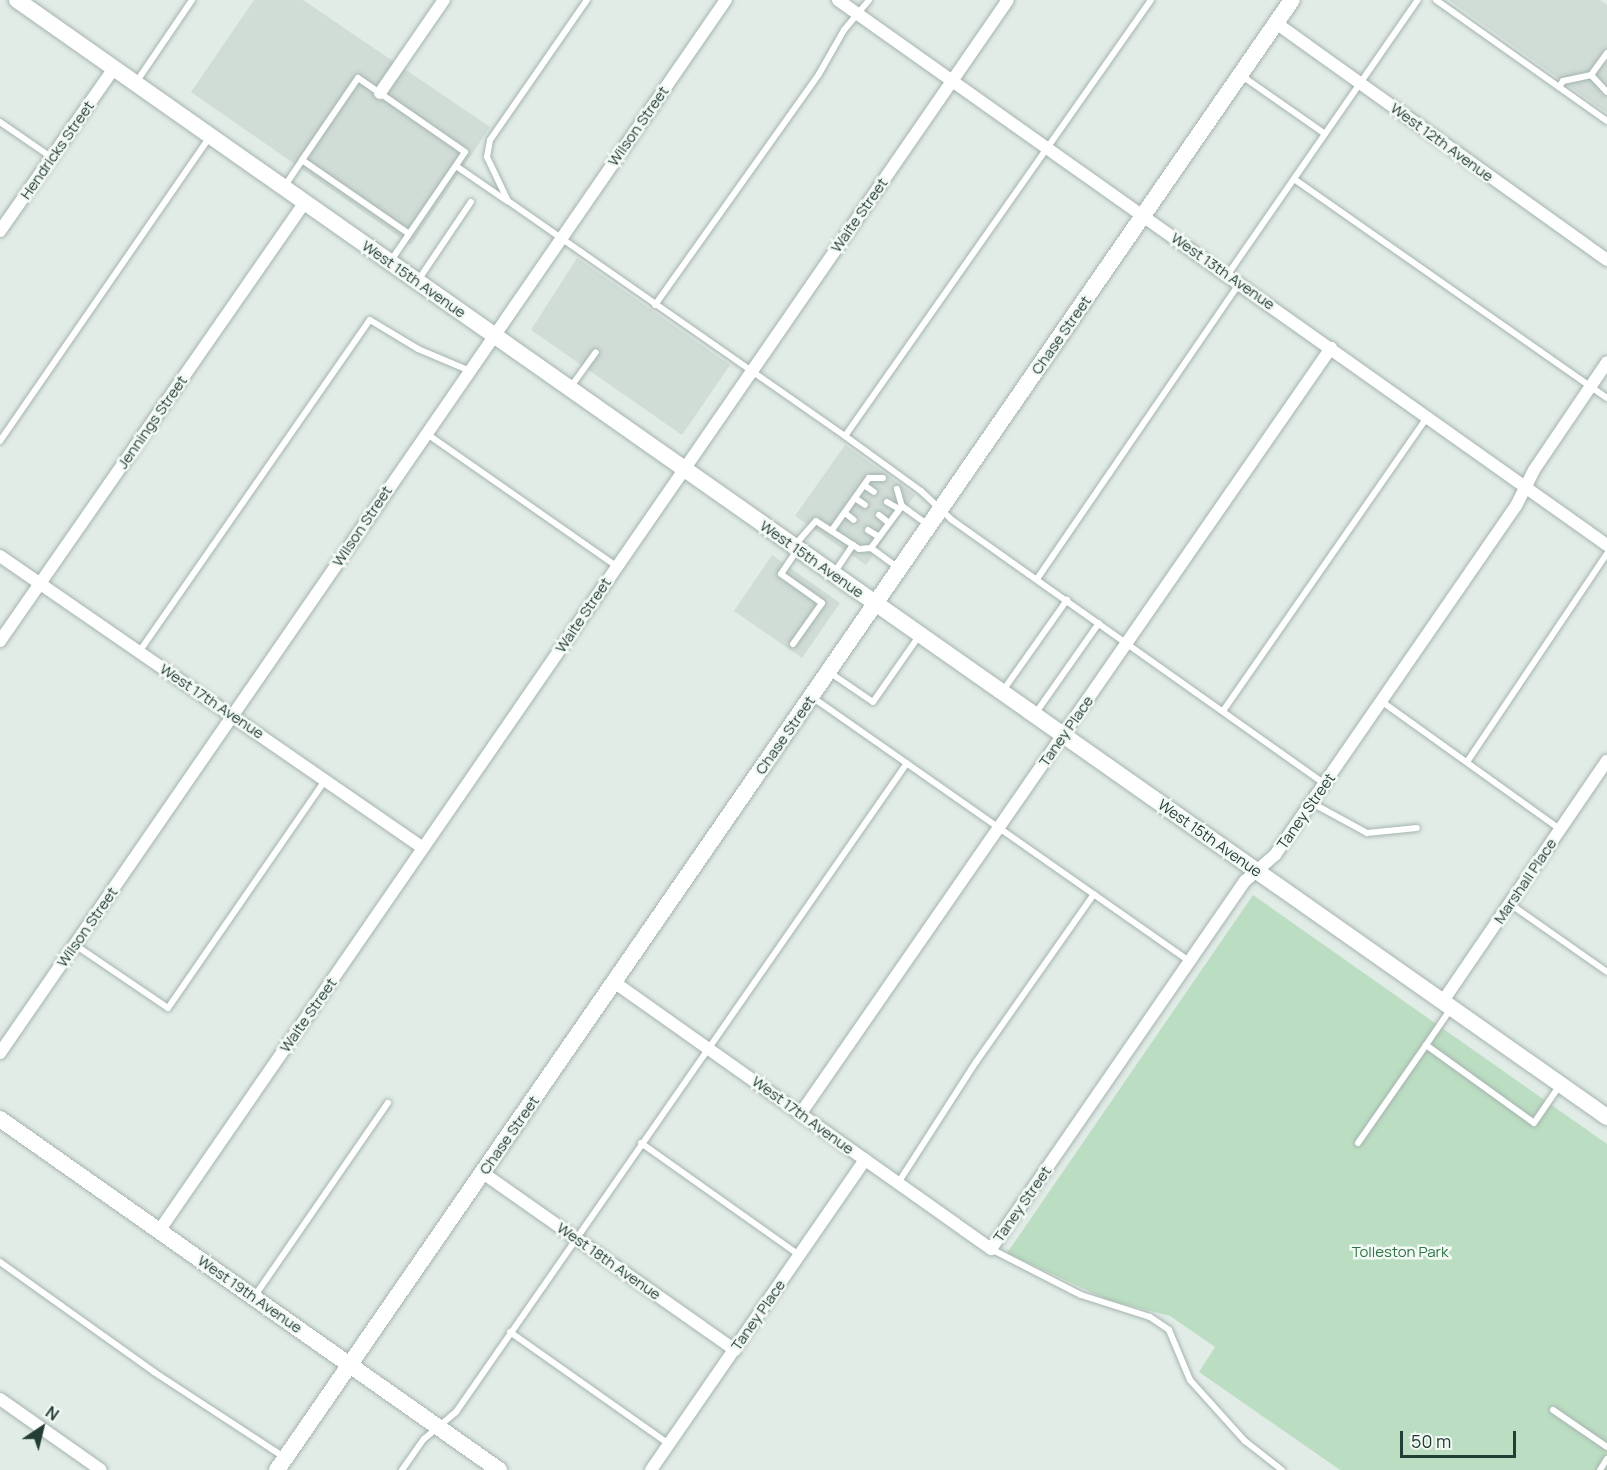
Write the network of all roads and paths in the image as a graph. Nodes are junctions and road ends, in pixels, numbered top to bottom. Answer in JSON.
{"nodes":[{"id":1,"x":17,"y":0,"type":"edge"},
{"id":2,"x":192,"y":0,"type":"edge"},
{"id":3,"x":444,"y":0,"type":"edge"},
{"id":4,"x":587,"y":0,"type":"edge"},
{"id":5,"x":726,"y":0,"type":"edge"},
{"id":6,"x":838,"y":0,"type":"edge"},
{"id":7,"x":869,"y":0,"type":"edge"},
{"id":8,"x":1008,"y":0,"type":"edge"},
{"id":9,"x":1150,"y":0,"type":"edge"},
{"id":10,"x":1292,"y":0,"type":"edge"},
{"id":11,"x":1418,"y":0,"type":"edge"},
{"id":12,"x":1436,"y":0,"type":"edge"},
{"id":13,"x":858,"y":14,"type":"junction"},
{"id":14,"x":1276,"y":24,"type":"junction"},
{"id":15,"x":1607,"y":53,"type":"edge"},
{"id":16,"x":114,"y":68,"type":"junction"},
{"id":17,"x":1240,"y":75,"type":"junction"},
{"id":18,"x":1591,"y":75,"type":"junction"},
{"id":19,"x":952,"y":80,"type":"junction"},
{"id":20,"x":135,"y":83,"type":"junction"},
{"id":21,"x":1360,"y":83,"type":"junction"},
{"id":22,"x":1559,"y":87,"type":"junction"},
{"id":23,"x":1607,"y":92,"type":"edge"},
{"id":24,"x":380,"y":93,"type":"junction"},
{"id":25,"x":1607,"y":121,"type":"edge"},
{"id":26,"x":0,"y":122,"type":"edge"},
{"id":27,"x":1325,"y":134,"type":"junction"},
{"id":28,"x":211,"y":136,"type":"junction"},
{"id":29,"x":1046,"y":146,"type":"junction"},
{"id":30,"x":51,"y":157,"type":"junction"},
{"id":31,"x":302,"y":160,"type":"junction"},
{"id":32,"x":456,"y":166,"type":"junction"},
{"id":33,"x":1294,"y":179,"type":"junction"},
{"id":34,"x":283,"y":187,"type":"junction"},
{"id":35,"x":508,"y":201,"type":"junction"},
{"id":36,"x":304,"y":202,"type":"junction"},
{"id":37,"x":471,"y":202,"type":"dead end"},
{"id":38,"x":1144,"y":215,"type":"junction"},
{"id":39,"x":0,"y":231,"type":"edge"},
{"id":40,"x":408,"y":233,"type":"junction"},
{"id":41,"x":560,"y":239,"type":"junction"},
{"id":42,"x":1607,"y":260,"type":"edge"},
{"id":43,"x":390,"y":262,"type":"junction"},
{"id":44,"x":1228,"y":274,"type":"junction"},
{"id":45,"x":417,"y":281,"type":"junction"},
{"id":46,"x":1239,"y":283,"type":"junction"},
{"id":47,"x":655,"y":305,"type":"junction"},
{"id":48,"x":494,"y":335,"type":"junction"},
{"id":49,"x":1331,"y":348,"type":"junction"},
{"id":50,"x":596,"y":352,"type":"dead end"},
{"id":51,"x":1607,"y":362,"type":"edge"},
{"id":52,"x":468,"y":370,"type":"junction"},
{"id":53,"x":750,"y":371,"type":"junction"},
{"id":54,"x":1591,"y":386,"type":"junction"},
{"id":55,"x":570,"y":388,"type":"junction"},
{"id":56,"x":1607,"y":398,"type":"edge"},
{"id":57,"x":1427,"y":417,"type":"junction"},
{"id":58,"x":425,"y":433,"type":"junction"},
{"id":59,"x":845,"y":436,"type":"junction"},
{"id":60,"x":0,"y":441,"type":"edge"},
{"id":61,"x":683,"y":468,"type":"junction"},
{"id":62,"x":884,"y":478,"type":"dead end"},
{"id":63,"x":864,"y":485,"type":"junction"},
{"id":64,"x":1525,"y":487,"type":"junction"},
{"id":65,"x":897,"y":489,"type":"dead end"},
{"id":66,"x":874,"y":492,"type":"dead end"},
{"id":67,"x":855,"y":498,"type":"junction"},
{"id":68,"x":888,"y":502,"type":"dead end"},
{"id":69,"x":865,"y":505,"type":"dead end"},
{"id":70,"x":900,"y":508,"type":"junction"},
{"id":71,"x":941,"y":509,"type":"junction"},
{"id":72,"x":845,"y":513,"type":"junction"},
{"id":73,"x":879,"y":515,"type":"dead end"},
{"id":74,"x":854,"y":520,"type":"dead end"},
{"id":75,"x":889,"y":523,"type":"junction"},
{"id":76,"x":929,"y":526,"type":"junction"},
{"id":77,"x":868,"y":530,"type":"dead end"},
{"id":78,"x":832,"y":531,"type":"junction"},
{"id":79,"x":879,"y":537,"type":"junction"},
{"id":80,"x":853,"y":545,"type":"junction"},
{"id":81,"x":1607,"y":545,"type":"edge"},
{"id":82,"x":796,"y":547,"type":"junction"},
{"id":83,"x":871,"y":548,"type":"junction"},
{"id":84,"x":1607,"y":554,"type":"edge"},
{"id":85,"x":0,"y":556,"type":"edge"},
{"id":86,"x":616,"y":567,"type":"junction"},
{"id":87,"x":899,"y":569,"type":"junction"},
{"id":88,"x":834,"y":574,"type":"junction"},
{"id":89,"x":1037,"y":579,"type":"junction"},
{"id":90,"x":39,"y":584,"type":"junction"},
{"id":91,"x":1067,"y":600,"type":"junction"},
{"id":92,"x":876,"y":603,"type":"junction"},
{"id":93,"x":1099,"y":623,"type":"junction"},
{"id":94,"x":920,"y":635,"type":"junction"},
{"id":95,"x":0,"y":641,"type":"edge"},
{"id":96,"x":1128,"y":643,"type":"junction"},
{"id":97,"x":793,"y":645,"type":"dead end"},
{"id":98,"x":139,"y":652,"type":"junction"},
{"id":99,"x":828,"y":672,"type":"junction"},
{"id":100,"x":1002,"y":692,"type":"junction"},
{"id":101,"x":811,"y":697,"type":"junction"},
{"id":102,"x":1381,"y":701,"type":"junction"},
{"id":103,"x":1223,"y":711,"type":"junction"},
{"id":104,"x":234,"y":715,"type":"junction"},
{"id":105,"x":1034,"y":715,"type":"junction"},
{"id":106,"x":1064,"y":736,"type":"junction"},
{"id":107,"x":1607,"y":761,"type":"edge"},
{"id":108,"x":1467,"y":762,"type":"junction"},
{"id":109,"x":907,"y":763,"type":"junction"},
{"id":110,"x":326,"y":780,"type":"junction"},
{"id":111,"x":1325,"y":783,"type":"junction"},
{"id":112,"x":1311,"y":802,"type":"junction"},
{"id":113,"x":999,"y":827,"type":"junction"},
{"id":114,"x":1416,"y":828,"type":"dead end"},
{"id":115,"x":1560,"y":829,"type":"junction"},
{"id":116,"x":423,"y":848,"type":"junction"},
{"id":117,"x":1258,"y":872,"type":"junction"},
{"id":118,"x":1094,"y":894,"type":"junction"},
{"id":119,"x":1509,"y":903,"type":"junction"},
{"id":120,"x":75,"y":945,"type":"junction"},
{"id":121,"x":1190,"y":962,"type":"junction"},
{"id":122,"x":1607,"y":972,"type":"edge"},
{"id":123,"x":614,"y":982,"type":"junction"},
{"id":124,"x":1447,"y":1005,"type":"junction"},
{"id":125,"x":1426,"y":1046,"type":"junction"},
{"id":126,"x":708,"y":1047,"type":"junction"},
{"id":127,"x":0,"y":1053,"type":"edge"},
{"id":128,"x":1561,"y":1084,"type":"junction"},
{"id":129,"x":388,"y":1103,"type":"dead end"},
{"id":130,"x":801,"y":1113,"type":"junction"},
{"id":131,"x":1607,"y":1117,"type":"edge"},
{"id":132,"x":0,"y":1119,"type":"edge"},
{"id":133,"x":641,"y":1143,"type":"junction"},
{"id":134,"x":1358,"y":1143,"type":"dead end"},
{"id":135,"x":866,"y":1160,"type":"junction"},
{"id":136,"x":483,"y":1173,"type":"junction"},
{"id":137,"x":898,"y":1183,"type":"junction"},
{"id":138,"x":159,"y":1231,"type":"junction"},
{"id":139,"x":576,"y":1238,"type":"junction"},
{"id":140,"x":992,"y":1249,"type":"junction"},
{"id":141,"x":800,"y":1255,"type":"junction"},
{"id":142,"x":0,"y":1262,"type":"edge"},
{"id":143,"x":254,"y":1297,"type":"junction"},
{"id":144,"x":510,"y":1332,"type":"junction"},
{"id":145,"x":735,"y":1350,"type":"junction"},
{"id":146,"x":350,"y":1364,"type":"junction"},
{"id":147,"x":0,"y":1399,"type":"edge"},
{"id":148,"x":1553,"y":1410,"type":"dead end"},
{"id":149,"x":439,"y":1427,"type":"junction"},
{"id":150,"x":669,"y":1444,"type":"junction"},
{"id":151,"x":1607,"y":1448,"type":"edge"},
{"id":152,"x":1607,"y":1460,"type":"edge"},
{"id":153,"x":281,"y":1464,"type":"edge"},
{"id":154,"x":101,"y":1470,"type":"edge"},
{"id":155,"x":402,"y":1470,"type":"edge"},
{"id":156,"x":499,"y":1470,"type":"edge"},
{"id":157,"x":651,"y":1470,"type":"edge"},
{"id":158,"x":1282,"y":1470,"type":"edge"},
{"id":159,"x":1600,"y":1470,"type":"edge"}],
"edges":[{"from":1,"to":16,"type":"street","name":"West 15th Avenue"},
{"from":2,"to":20,"type":"lane"},
{"from":3,"to":24,"type":"street"},
{"from":4,"to":35,"type":"lane"},
{"from":5,"to":41,"type":"street","name":"Wilson Street"},
{"from":6,"to":13,"type":"street","name":"West 13th Avenue"},
{"from":7,"to":13,"type":"lane"},
{"from":8,"to":19,"type":"street","name":"Waite Street"},
{"from":9,"to":29,"type":"lane"},
{"from":10,"to":14,"type":"street","name":"Chase Street"},
{"from":11,"to":21,"type":"lane"},
{"from":12,"to":22,"type":"lane"},
{"from":13,"to":19,"type":"street","name":"West 13th Avenue"},
{"from":13,"to":47,"type":"lane"},
{"from":14,"to":17,"type":"street","name":"Chase Street"},
{"from":14,"to":21,"type":"street","name":"West 12th Avenue"},
{"from":15,"to":18,"type":"lane"},
{"from":16,"to":20,"type":"street","name":"West 15th Avenue"},
{"from":16,"to":30,"type":"street","name":"Hendricks Street"},
{"from":17,"to":27,"type":"lane"},
{"from":17,"to":38,"type":"street","name":"Chase Street"},
{"from":18,"to":22,"type":"lane"},
{"from":18,"to":23,"type":"lane"},
{"from":19,"to":29,"type":"street","name":"West 13th Avenue"},
{"from":19,"to":53,"type":"street","name":"Waite Street"},
{"from":20,"to":28,"type":"street","name":"West 15th Avenue"},
{"from":21,"to":27,"type":"lane"},
{"from":21,"to":42,"type":"street","name":"West 12th Avenue"},
{"from":22,"to":25,"type":"lane"},
{"from":24,"to":31,"type":"lane"},
{"from":24,"to":32,"type":"lane"},
{"from":26,"to":30,"type":"lane"},
{"from":27,"to":33,"type":"lane"},
{"from":28,"to":34,"type":"street","name":"West 15th Avenue"},
{"from":28,"to":60,"type":"lane"},
{"from":29,"to":38,"type":"street","name":"West 13th Avenue"},
{"from":29,"to":59,"type":"lane"},
{"from":30,"to":39,"type":"street","name":"Hendricks Street"},
{"from":31,"to":34,"type":"lane"},
{"from":31,"to":40,"type":"lane"},
{"from":32,"to":35,"type":"lane"},
{"from":32,"to":40,"type":"lane"},
{"from":33,"to":44,"type":"lane"},
{"from":33,"to":54,"type":"lane"},
{"from":34,"to":36,"type":"street","name":"West 15th Avenue"},
{"from":35,"to":41,"type":"lane"},
{"from":36,"to":43,"type":"street","name":"West 15th Avenue"},
{"from":36,"to":90,"type":"street","name":"Jennings Street"},
{"from":37,"to":45,"type":"lane"},
{"from":38,"to":44,"type":"street","name":"West 13th Avenue"},
{"from":38,"to":71,"type":"street","name":"Chase Street"},
{"from":40,"to":43,"type":"lane"},
{"from":41,"to":47,"type":"lane"},
{"from":41,"to":48,"type":"street","name":"Wilson Street"},
{"from":43,"to":45,"type":"street","name":"West 15th Avenue"},
{"from":44,"to":46,"type":"street","name":"West 13th Avenue"},
{"from":45,"to":48,"type":"street","name":"West 15th Avenue"},
{"from":46,"to":49,"type":"street","name":"West 13th Avenue"},
{"from":46,"to":89,"type":"lane"},
{"from":47,"to":53,"type":"lane"},
{"from":48,"to":52,"type":"street","name":"Wilson Street"},
{"from":48,"to":55,"type":"street","name":"West 15th Avenue"},
{"from":49,"to":57,"type":"street","name":"West 13th Avenue"},
{"from":49,"to":96,"type":"street","name":"Taney Place"},
{"from":50,"to":55,"type":"lane"},
{"from":51,"to":54,"type":"street","name":"Taney Street"},
{"from":52,"to":58,"type":"street","name":"Wilson Street"},
{"from":52,"to":98,"type":"lane"},
{"from":53,"to":59,"type":"lane"},
{"from":53,"to":61,"type":"street","name":"Waite Street"},
{"from":54,"to":56,"type":"lane"},
{"from":54,"to":64,"type":"street","name":"Taney Street"},
{"from":55,"to":61,"type":"street","name":"West 15th Avenue"},
{"from":57,"to":64,"type":"street","name":"West 13th Avenue"},
{"from":57,"to":103,"type":"lane"},
{"from":58,"to":86,"type":"lane"},
{"from":58,"to":104,"type":"street","name":"Wilson Street"},
{"from":59,"to":71,"type":"lane"},
{"from":61,"to":82,"type":"street","name":"West 15th Avenue"},
{"from":61,"to":86,"type":"street","name":"Waite Street"},
{"from":62,"to":63,"type":"lane"},
{"from":63,"to":66,"type":"lane"},
{"from":63,"to":67,"type":"lane"},
{"from":64,"to":81,"type":"street","name":"West 13th Avenue"},
{"from":64,"to":102,"type":"street","name":"Taney Street"},
{"from":65,"to":70,"type":"lane"},
{"from":67,"to":69,"type":"lane"},
{"from":67,"to":72,"type":"lane"},
{"from":68,"to":70,"type":"lane"},
{"from":70,"to":75,"type":"lane"},
{"from":70,"to":76,"type":"lane"},
{"from":71,"to":76,"type":"street","name":"Chase Street"},
{"from":71,"to":89,"type":"lane"},
{"from":72,"to":74,"type":"lane"},
{"from":72,"to":78,"type":"lane"},
{"from":73,"to":75,"type":"lane"},
{"from":75,"to":79,"type":"lane"},
{"from":76,"to":87,"type":"street","name":"Chase Street"},
{"from":77,"to":79,"type":"lane"},
{"from":78,"to":80,"type":"lane"},
{"from":78,"to":82,"type":"lane"},
{"from":79,"to":83,"type":"lane"},
{"from":80,"to":83,"type":"lane"},
{"from":80,"to":88,"type":"lane"},
{"from":82,"to":88,"type":"street","name":"West 15th Avenue"},
{"from":82,"to":97,"type":"lane"},
{"from":83,"to":87,"type":"lane"},
{"from":84,"to":108,"type":"lane"},
{"from":85,"to":90,"type":"street","name":"West 17th Avenue"},
{"from":86,"to":116,"type":"street","name":"Waite Street"},
{"from":87,"to":92,"type":"street","name":"Chase Street"},
{"from":88,"to":92,"type":"street","name":"West 15th Avenue"},
{"from":89,"to":91,"type":"lane"},
{"from":90,"to":95,"type":"street","name":"Jennings Street"},
{"from":90,"to":98,"type":"street","name":"West 17th Avenue"},
{"from":91,"to":93,"type":"lane"},
{"from":91,"to":100,"type":"lane"},
{"from":92,"to":94,"type":"street","name":"West 15th Avenue"},
{"from":92,"to":99,"type":"street","name":"Chase Street"},
{"from":93,"to":96,"type":"lane"},
{"from":93,"to":105,"type":"lane"},
{"from":94,"to":99,"type":"lane"},
{"from":94,"to":100,"type":"street","name":"West 15th Avenue"},
{"from":96,"to":103,"type":"lane"},
{"from":96,"to":106,"type":"street","name":"Taney Place"},
{"from":98,"to":104,"type":"street","name":"West 17th Avenue"},
{"from":99,"to":101,"type":"street","name":"Chase Street"},
{"from":100,"to":105,"type":"street","name":"West 15th Avenue"},
{"from":101,"to":109,"type":"lane"},
{"from":101,"to":123,"type":"street","name":"Chase Street"},
{"from":102,"to":108,"type":"lane"},
{"from":102,"to":111,"type":"street","name":"Taney Street"},
{"from":103,"to":111,"type":"lane"},
{"from":104,"to":110,"type":"street","name":"West 17th Avenue"},
{"from":104,"to":120,"type":"street","name":"Wilson Street"},
{"from":105,"to":106,"type":"street","name":"West 15th Avenue"},
{"from":106,"to":113,"type":"street","name":"Taney Place"},
{"from":106,"to":117,"type":"street","name":"West 15th Avenue"},
{"from":107,"to":115,"type":"street","name":"Marshall Place"},
{"from":108,"to":115,"type":"lane"},
{"from":109,"to":113,"type":"lane"},
{"from":109,"to":126,"type":"lane"},
{"from":110,"to":116,"type":"street","name":"West 17th Avenue"},
{"from":110,"to":120,"type":"lane"},
{"from":111,"to":112,"type":"street","name":"Taney Street"},
{"from":112,"to":114,"type":"lane"},
{"from":112,"to":117,"type":"street","name":"Taney Street"},
{"from":113,"to":118,"type":"lane"},
{"from":113,"to":130,"type":"street","name":"Taney Place"},
{"from":115,"to":119,"type":"street","name":"Marshall Place"},
{"from":116,"to":138,"type":"street","name":"Waite Street"},
{"from":117,"to":121,"type":"street","name":"Taney Street"},
{"from":117,"to":124,"type":"street","name":"West 15th Avenue"},
{"from":118,"to":121,"type":"lane"},
{"from":118,"to":137,"type":"lane"},
{"from":119,"to":122,"type":"lane"},
{"from":119,"to":124,"type":"street","name":"Marshall Place"},
{"from":120,"to":127,"type":"street","name":"Wilson Street"},
{"from":121,"to":140,"type":"street","name":"Taney Street"},
{"from":123,"to":126,"type":"street","name":"West 17th Avenue"},
{"from":123,"to":136,"type":"street","name":"Chase Street"},
{"from":124,"to":125,"type":"lane"},
{"from":124,"to":128,"type":"street","name":"West 15th Avenue"},
{"from":125,"to":128,"type":"lane"},
{"from":125,"to":134,"type":"lane"},
{"from":126,"to":130,"type":"street","name":"West 17th Avenue"},
{"from":126,"to":133,"type":"lane"},
{"from":128,"to":131,"type":"street","name":"West 15th Avenue"},
{"from":129,"to":143,"type":"lane"},
{"from":130,"to":135,"type":"street","name":"West 17th Avenue"},
{"from":132,"to":138,"type":"street","name":"West 19th Avenue"},
{"from":133,"to":139,"type":"lane"},
{"from":133,"to":141,"type":"lane"},
{"from":135,"to":137,"type":"street","name":"West 17th Avenue"},
{"from":135,"to":141,"type":"street","name":"Taney Place"},
{"from":136,"to":139,"type":"street","name":"West 18th Avenue"},
{"from":136,"to":146,"type":"street","name":"Chase Street"},
{"from":137,"to":140,"type":"street","name":"West 17th Avenue"},
{"from":138,"to":143,"type":"street","name":"West 19th Avenue"},
{"from":139,"to":144,"type":"lane"},
{"from":139,"to":145,"type":"street","name":"West 18th Avenue"},
{"from":140,"to":158,"type":"lane"},
{"from":141,"to":145,"type":"street","name":"Taney Place"},
{"from":142,"to":153,"type":"lane"},
{"from":143,"to":146,"type":"street","name":"West 19th Avenue"},
{"from":144,"to":149,"type":"lane"},
{"from":144,"to":150,"type":"lane"},
{"from":145,"to":150,"type":"street","name":"Taney Place"},
{"from":146,"to":149,"type":"street","name":"West 19th Avenue"},
{"from":146,"to":153,"type":"street","name":"Chase Street"},
{"from":147,"to":154,"type":"street"},
{"from":148,"to":151,"type":"lane"},
{"from":149,"to":155,"type":"lane"},
{"from":149,"to":156,"type":"street","name":"West 19th Avenue"},
{"from":150,"to":157,"type":"street","name":"Taney Place"},
{"from":152,"to":159,"type":"lane"}]}
